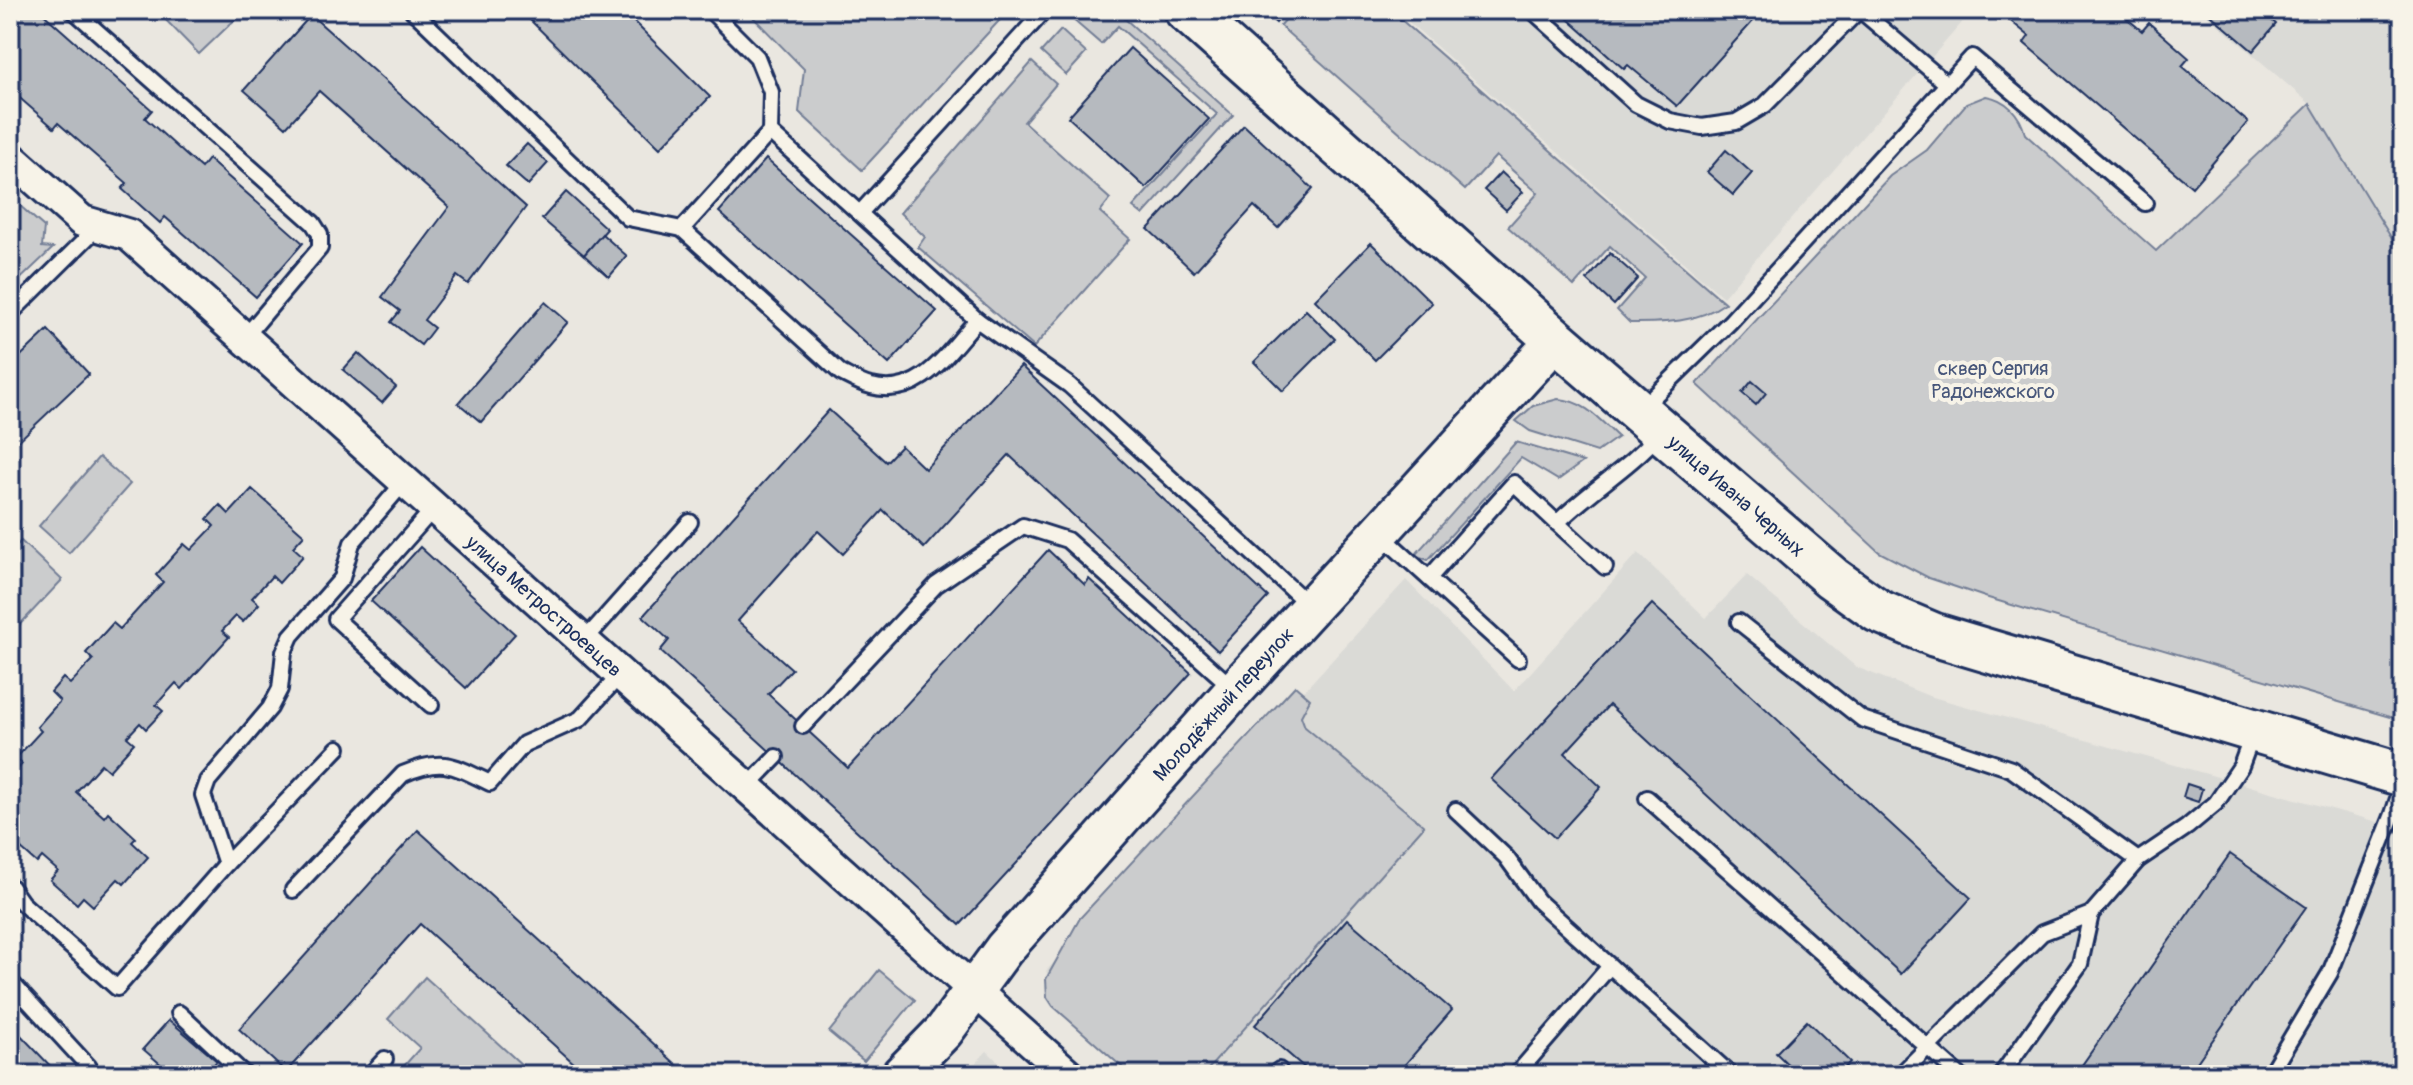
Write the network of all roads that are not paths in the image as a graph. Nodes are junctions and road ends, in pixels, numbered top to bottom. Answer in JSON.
{"nodes":[{"id":1,"x":73,"y":10,"type":"edge"},
{"id":2,"x":412,"y":10,"type":"edge"},
{"id":3,"x":710,"y":10,"type":"edge"},
{"id":4,"x":1045,"y":10,"type":"edge"},
{"id":5,"x":1186,"y":10,"type":"edge"},
{"id":6,"x":1532,"y":10,"type":"edge"},
{"id":7,"x":1859,"y":10,"type":"edge"},
{"id":8,"x":1947,"y":84,"type":"junction"},
{"id":9,"x":770,"y":132,"type":"junction"},
{"id":10,"x":10,"y":157,"type":"edge"},
{"id":11,"x":2145,"y":203,"type":"dead end"},
{"id":12,"x":860,"y":213,"type":"junction"},
{"id":13,"x":99,"y":226,"type":"junction"},
{"id":14,"x":682,"y":229,"type":"junction"},
{"id":15,"x":10,"y":314,"type":"edge"},
{"id":16,"x":977,"y":320,"type":"junction"},
{"id":17,"x":245,"y":337,"type":"junction"},
{"id":18,"x":1556,"y":340,"type":"junction"},
{"id":19,"x":1650,"y":421,"type":"junction"},
{"id":20,"x":406,"y":480,"type":"junction"},
{"id":21,"x":435,"y":507,"type":"junction"},
{"id":22,"x":690,"y":522,"type":"dead end"},
{"id":23,"x":1557,"y":523,"type":"junction"},
{"id":24,"x":1379,"y":533,"type":"junction"},
{"id":25,"x":1605,"y":567,"type":"dead end"},
{"id":26,"x":1429,"y":578,"type":"junction"},
{"id":27,"x":1311,"y":607,"type":"junction"},
{"id":28,"x":1739,"y":622,"type":"dead end"},
{"id":29,"x":584,"y":641,"type":"junction"},
{"id":30,"x":1518,"y":659,"type":"dead end"},
{"id":31,"x":621,"y":674,"type":"junction"},
{"id":32,"x":1235,"y":690,"type":"junction"},
{"id":33,"x":431,"y":705,"type":"dead end"},
{"id":34,"x":803,"y":726,"type":"dead end"},
{"id":35,"x":2254,"y":731,"type":"junction"},
{"id":36,"x":338,"y":748,"type":"dead end"},
{"id":37,"x":776,"y":757,"type":"dead end"},
{"id":38,"x":2403,"y":775,"type":"edge"},
{"id":39,"x":2403,"y":783,"type":"edge"},
{"id":40,"x":748,"y":786,"type":"junction"},
{"id":41,"x":1647,"y":798,"type":"dead end"},
{"id":42,"x":1456,"y":810,"type":"dead end"},
{"id":43,"x":2138,"y":860,"type":"junction"},
{"id":44,"x":226,"y":864,"type":"junction"},
{"id":45,"x":10,"y":886,"type":"edge"},
{"id":46,"x":293,"y":890,"type":"dead end"},
{"id":47,"x":2091,"y":914,"type":"junction"},
{"id":48,"x":1610,"y":966,"type":"junction"},
{"id":49,"x":10,"y":981,"type":"edge"},
{"id":50,"x":976,"y":990,"type":"junction"},
{"id":51,"x":179,"y":1013,"type":"dead end"},
{"id":52,"x":1927,"y":1048,"type":"junction"},
{"id":53,"x":385,"y":1059,"type":"dead end"},
{"id":54,"x":89,"y":1067,"type":"dead end"},
{"id":55,"x":245,"y":1075,"type":"edge"},
{"id":56,"x":370,"y":1075,"type":"edge"},
{"id":57,"x":901,"y":1075,"type":"edge"},
{"id":58,"x":1069,"y":1075,"type":"edge"},
{"id":59,"x":1516,"y":1075,"type":"edge"},
{"id":60,"x":1731,"y":1075,"type":"edge"},
{"id":61,"x":1900,"y":1075,"type":"edge"},
{"id":62,"x":1959,"y":1075,"type":"edge"},
{"id":63,"x":2001,"y":1075,"type":"edge"},
{"id":64,"x":2269,"y":1075,"type":"edge"}],
"edges":[{"from":1,"to":17,"type":"lane"},
{"from":2,"to":14,"type":"lane"},
{"from":3,"to":9,"type":"lane"},
{"from":4,"to":12,"type":"lane"},
{"from":5,"to":18,"type":"main road","name":"улица Ивана Черных"},
{"from":6,"to":7,"type":"lane"},
{"from":7,"to":8,"type":"lane"},
{"from":8,"to":11,"type":"lane"},
{"from":8,"to":19,"type":"lane"},
{"from":9,"to":12,"type":"lane"},
{"from":9,"to":14,"type":"lane"},
{"from":10,"to":13,"type":"street","name":"улица Метростроевцев"},
{"from":12,"to":16,"type":"lane"},
{"from":13,"to":15,"type":"lane"},
{"from":13,"to":17,"type":"street","name":"улица Метростроевцев"},
{"from":14,"to":16,"type":"lane"},
{"from":16,"to":27,"type":"lane"},
{"from":17,"to":20,"type":"street","name":"улица Метростроевцев"},
{"from":18,"to":19,"type":"main road","name":"улица Ивана Черных"},
{"from":18,"to":24,"type":"street","name":"Молодёжный переулок"},
{"from":19,"to":23,"type":"lane"},
{"from":19,"to":35,"type":"main road","name":"улица Ивана Черных"},
{"from":20,"to":21,"type":"street","name":"улица Метростроевцев"},
{"from":20,"to":44,"type":"lane"},
{"from":21,"to":29,"type":"street","name":"улица Метростроевцев"},
{"from":21,"to":33,"type":"lane"},
{"from":22,"to":29,"type":"lane"},
{"from":23,"to":25,"type":"lane"},
{"from":23,"to":26,"type":"lane"},
{"from":24,"to":26,"type":"lane"},
{"from":24,"to":27,"type":"street","name":"Молодёжный переулок"},
{"from":26,"to":30,"type":"lane"},
{"from":27,"to":32,"type":"street","name":"Молодёжный переулок"},
{"from":28,"to":43,"type":"lane"},
{"from":29,"to":31,"type":"street","name":"улица Метростроевцев"},
{"from":31,"to":40,"type":"street","name":"улица Метростроевцев"},
{"from":31,"to":46,"type":"lane"},
{"from":32,"to":34,"type":"lane"},
{"from":32,"to":50,"type":"street","name":"Молодёжный переулок"},
{"from":35,"to":38,"type":"main road","name":"улица Ивана Черных"},
{"from":35,"to":43,"type":"lane"},
{"from":36,"to":44,"type":"lane"},
{"from":37,"to":40,"type":"lane"},
{"from":39,"to":64,"type":"lane"},
{"from":40,"to":50,"type":"street","name":"улица Метростроевцев"},
{"from":41,"to":52,"type":"lane"},
{"from":42,"to":48,"type":"lane"},
{"from":43,"to":47,"type":"lane"},
{"from":44,"to":45,"type":"lane"},
{"from":47,"to":52,"type":"lane"},
{"from":47,"to":63,"type":"lane"},
{"from":48,"to":59,"type":"lane"},
{"from":48,"to":60,"type":"lane"},
{"from":49,"to":54,"type":"lane"},
{"from":50,"to":57,"type":"street","name":"Молодёжный переулок"},
{"from":50,"to":58,"type":"street","name":"улица Метростроевцев"},
{"from":51,"to":55,"type":"lane"},
{"from":52,"to":61,"type":"lane"},
{"from":52,"to":62,"type":"lane"},
{"from":53,"to":56,"type":"lane"}]}
